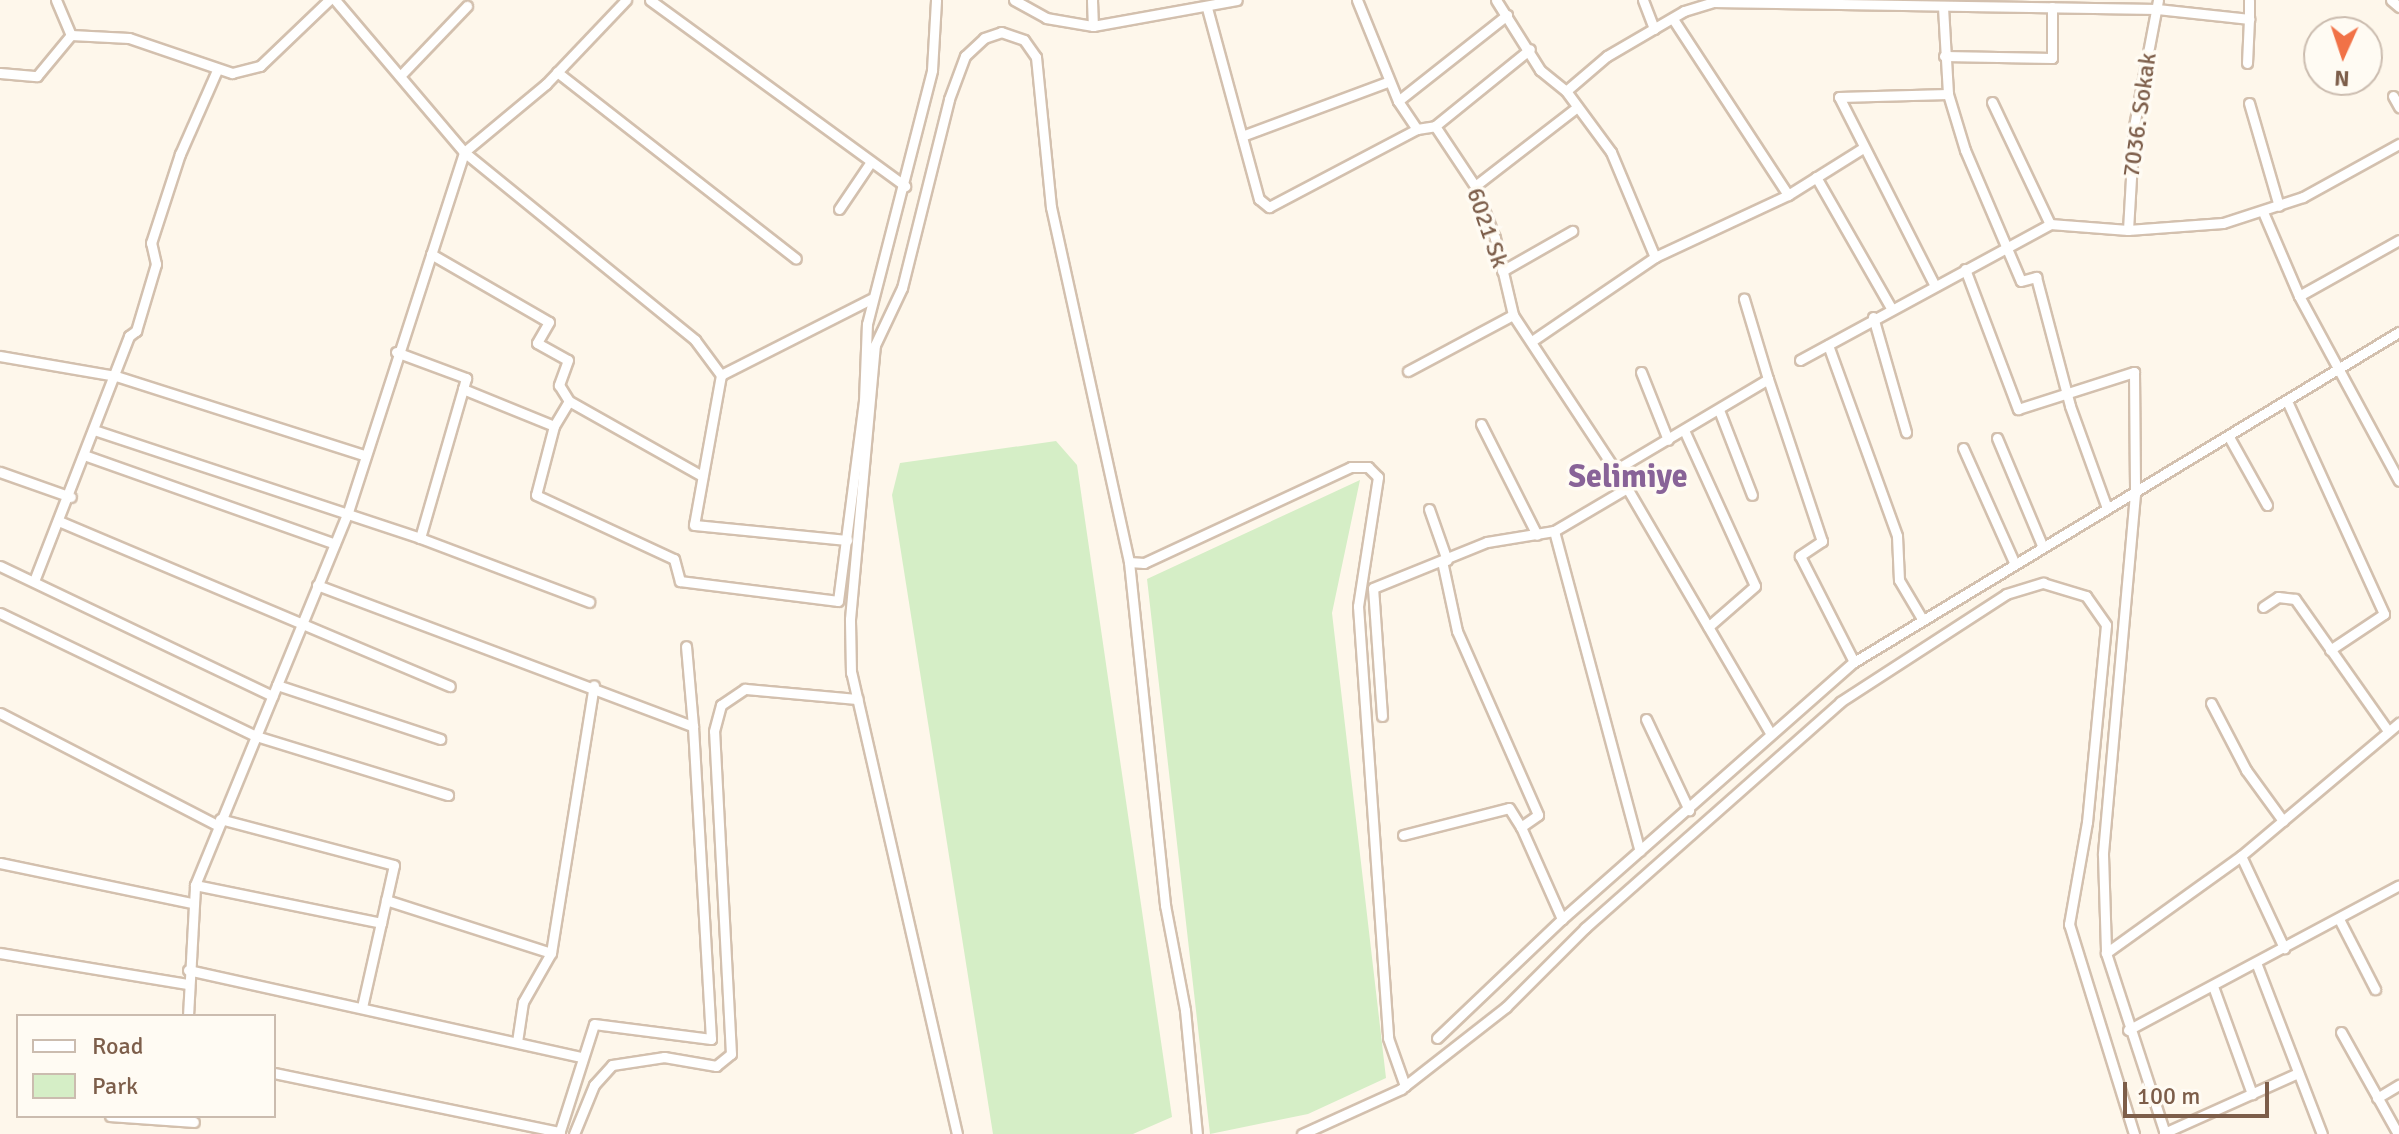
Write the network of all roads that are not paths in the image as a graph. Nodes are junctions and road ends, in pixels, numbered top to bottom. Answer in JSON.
{"nodes":[{"id":1,"x":56,"y":0,"type":"edge"},
{"id":2,"x":329,"y":0,"type":"edge"},
{"id":3,"x":335,"y":0,"type":"edge"},
{"id":4,"x":626,"y":0,"type":"edge"},
{"id":5,"x":650,"y":0,"type":"edge"},
{"id":6,"x":936,"y":0,"type":"edge"},
{"id":7,"x":1014,"y":0,"type":"edge"},
{"id":8,"x":1092,"y":0,"type":"edge"},
{"id":9,"x":1237,"y":0,"type":"edge"},
{"id":10,"x":1357,"y":0,"type":"edge"},
{"id":11,"x":1496,"y":0,"type":"edge"},
{"id":12,"x":1643,"y":0,"type":"edge"},
{"id":13,"x":2249,"y":0,"type":"edge"},
{"id":14,"x":2391,"y":0,"type":"edge"},
{"id":15,"x":1780,"y":2,"type":"edge"},
{"id":16,"x":2158,"y":5,"type":"edge"},
{"id":17,"x":467,"y":6,"type":"dead end"},
{"id":18,"x":1943,"y":7,"type":"junction"},
{"id":19,"x":2052,"y":7,"type":"junction"},
{"id":20,"x":2399,"y":7,"type":"edge"},
{"id":21,"x":1207,"y":8,"type":"junction"},
{"id":22,"x":1507,"y":15,"type":"junction"},
{"id":23,"x":1673,"y":19,"type":"junction"},
{"id":24,"x":2249,"y":19,"type":"junction"},
{"id":25,"x":1093,"y":26,"type":"junction"},
{"id":26,"x":1654,"y":29,"type":"junction"},
{"id":27,"x":71,"y":35,"type":"junction"},
{"id":28,"x":1530,"y":49,"type":"junction"},
{"id":29,"x":1944,"y":56,"type":"junction"},
{"id":30,"x":2247,"y":63,"type":"dead end"},
{"id":31,"x":217,"y":70,"type":"junction"},
{"id":32,"x":557,"y":72,"type":"junction"},
{"id":33,"x":0,"y":73,"type":"edge"},
{"id":34,"x":400,"y":76,"type":"junction"},
{"id":35,"x":1387,"y":82,"type":"junction"},
{"id":36,"x":1566,"y":91,"type":"junction"},
{"id":37,"x":1948,"y":94,"type":"junction"},
{"id":38,"x":2393,"y":96,"type":"dead end"},
{"id":39,"x":1398,"y":101,"type":"junction"},
{"id":40,"x":1992,"y":102,"type":"dead end"},
{"id":41,"x":2249,"y":103,"type":"dead end"},
{"id":42,"x":2399,"y":107,"type":"edge"},
{"id":43,"x":1576,"y":108,"type":"junction"},
{"id":44,"x":1435,"y":126,"type":"junction"},
{"id":45,"x":1417,"y":129,"type":"junction"},
{"id":46,"x":1242,"y":136,"type":"junction"},
{"id":47,"x":2399,"y":144,"type":"edge"},
{"id":48,"x":1863,"y":148,"type":"junction"},
{"id":49,"x":464,"y":152,"type":"junction"},
{"id":50,"x":870,"y":163,"type":"junction"},
{"id":51,"x":1816,"y":177,"type":"junction"},
{"id":52,"x":905,"y":186,"type":"junction"},
{"id":53,"x":1475,"y":186,"type":"junction"},
{"id":54,"x":1788,"y":195,"type":"junction"},
{"id":55,"x":2279,"y":206,"type":"junction"},
{"id":56,"x":839,"y":209,"type":"dead end"},
{"id":57,"x":2263,"y":212,"type":"junction"},
{"id":58,"x":2050,"y":224,"type":"junction"},
{"id":59,"x":2128,"y":230,"type":"junction"},
{"id":60,"x":1572,"y":231,"type":"dead end"},
{"id":61,"x":2399,"y":240,"type":"edge"},
{"id":62,"x":2007,"y":246,"type":"junction"},
{"id":63,"x":431,"y":254,"type":"junction"},
{"id":64,"x":1655,"y":257,"type":"junction"},
{"id":65,"x":796,"y":259,"type":"dead end"},
{"id":66,"x":1965,"y":269,"type":"junction"},
{"id":67,"x":1502,"y":271,"type":"junction"},
{"id":68,"x":1935,"y":286,"type":"junction"},
{"id":69,"x":2299,"y":296,"type":"junction"},
{"id":70,"x":871,"y":299,"type":"junction"},
{"id":71,"x":1744,"y":299,"type":"dead end"},
{"id":72,"x":1891,"y":308,"type":"junction"},
{"id":73,"x":1513,"y":315,"type":"junction"},
{"id":74,"x":1873,"y":317,"type":"junction"},
{"id":75,"x":2399,"y":332,"type":"edge"},
{"id":76,"x":1532,"y":341,"type":"junction"},
{"id":77,"x":1828,"y":345,"type":"junction"},
{"id":78,"x":396,"y":352,"type":"junction"},
{"id":79,"x":0,"y":356,"type":"edge"},
{"id":80,"x":1800,"y":360,"type":"dead end"},
{"id":81,"x":2337,"y":367,"type":"junction"},
{"id":82,"x":1408,"y":371,"type":"dead end"},
{"id":83,"x":1641,"y":372,"type":"dead end"},
{"id":84,"x":721,"y":375,"type":"junction"},
{"id":85,"x":116,"y":376,"type":"junction"},
{"id":86,"x":1768,"y":379,"type":"junction"},
{"id":87,"x":463,"y":389,"type":"junction"},
{"id":88,"x":2069,"y":389,"type":"junction"},
{"id":89,"x":569,"y":401,"type":"junction"},
{"id":90,"x":2287,"y":401,"type":"junction"},
{"id":91,"x":1719,"y":410,"type":"junction"},
{"id":92,"x":1481,"y":424,"type":"dead end"},
{"id":93,"x":554,"y":426,"type":"junction"},
{"id":94,"x":94,"y":430,"type":"junction"},
{"id":95,"x":1684,"y":430,"type":"junction"},
{"id":96,"x":1906,"y":432,"type":"dead end"},
{"id":97,"x":2229,"y":437,"type":"junction"},
{"id":98,"x":1997,"y":438,"type":"dead end"},
{"id":99,"x":1668,"y":440,"type":"junction"},
{"id":100,"x":1963,"y":448,"type":"dead end"},
{"id":101,"x":84,"y":455,"type":"junction"},
{"id":102,"x":366,"y":456,"type":"junction"},
{"id":103,"x":1615,"y":470,"type":"junction"},
{"id":104,"x":0,"y":472,"type":"edge"},
{"id":105,"x":702,"y":476,"type":"junction"},
{"id":106,"x":2399,"y":481,"type":"edge"},
{"id":107,"x":1627,"y":488,"type":"junction"},
{"id":108,"x":2135,"y":494,"type":"junction"},
{"id":109,"x":1752,"y":495,"type":"dead end"},
{"id":110,"x":71,"y":497,"type":"junction"},
{"id":111,"x":2267,"y":505,"type":"dead end"},
{"id":112,"x":2107,"y":508,"type":"junction"},
{"id":113,"x":1429,"y":509,"type":"dead end"},
{"id":114,"x":347,"y":515,"type":"junction"},
{"id":115,"x":61,"y":522,"type":"junction"},
{"id":116,"x":1554,"y":531,"type":"junction"},
{"id":117,"x":1537,"y":535,"type":"junction"},
{"id":118,"x":420,"y":538,"type":"junction"},
{"id":119,"x":847,"y":540,"type":"junction"},
{"id":120,"x":335,"y":544,"type":"junction"},
{"id":121,"x":2042,"y":545,"type":"junction"},
{"id":122,"x":1444,"y":560,"type":"junction"},
{"id":123,"x":1129,"y":562,"type":"junction"},
{"id":124,"x":2014,"y":562,"type":"junction"},
{"id":125,"x":0,"y":566,"type":"edge"},
{"id":126,"x":34,"y":581,"type":"junction"},
{"id":127,"x":317,"y":585,"type":"junction"},
{"id":128,"x":589,"y":602,"type":"dead end"},
{"id":129,"x":2263,"y":607,"type":"dead end"},
{"id":130,"x":0,"y":613,"type":"edge"},
{"id":131,"x":1921,"y":617,"type":"junction"},
{"id":132,"x":301,"y":623,"type":"junction"},
{"id":133,"x":1708,"y":627,"type":"junction"},
{"id":134,"x":686,"y":646,"type":"dead end"},
{"id":135,"x":2330,"y":650,"type":"junction"},
{"id":136,"x":1854,"y":662,"type":"junction"},
{"id":137,"x":277,"y":685,"type":"junction"},
{"id":138,"x":594,"y":685,"type":"junction"},
{"id":139,"x":450,"y":686,"type":"dead end"},
{"id":140,"x":273,"y":696,"type":"junction"},
{"id":141,"x":858,"y":699,"type":"junction"},
{"id":142,"x":2211,"y":703,"type":"dead end"},
{"id":143,"x":0,"y":713,"type":"edge"},
{"id":144,"x":1382,"y":716,"type":"dead end"},
{"id":145,"x":1646,"y":719,"type":"dead end"},
{"id":146,"x":2399,"y":723,"type":"edge"},
{"id":147,"x":693,"y":726,"type":"junction"},
{"id":148,"x":2388,"y":731,"type":"junction"},
{"id":149,"x":1771,"y":734,"type":"junction"},
{"id":150,"x":256,"y":736,"type":"junction"},
{"id":151,"x":440,"y":739,"type":"dead end"},
{"id":152,"x":448,"y":795,"type":"dead end"},
{"id":153,"x":1689,"y":810,"type":"junction"},
{"id":154,"x":2283,"y":821,"type":"junction"},
{"id":155,"x":218,"y":822,"type":"junction"},
{"id":156,"x":1521,"y":827,"type":"junction"},
{"id":157,"x":1403,"y":835,"type":"dead end"},
{"id":158,"x":1640,"y":851,"type":"junction"},
{"id":159,"x":2241,"y":856,"type":"junction"},
{"id":160,"x":0,"y":863,"type":"edge"},
{"id":161,"x":195,"y":885,"type":"junction"},
{"id":162,"x":2399,"y":885,"type":"edge"},
{"id":163,"x":386,"y":900,"type":"junction"},
{"id":164,"x":191,"y":903,"type":"junction"},
{"id":165,"x":1562,"y":919,"type":"junction"},
{"id":166,"x":2339,"y":919,"type":"junction"},
{"id":167,"x":381,"y":923,"type":"junction"},
{"id":168,"x":2284,"y":948,"type":"junction"},
{"id":169,"x":0,"y":953,"type":"edge"},
{"id":170,"x":551,"y":953,"type":"junction"},
{"id":171,"x":2106,"y":953,"type":"junction"},
{"id":172,"x":2257,"y":965,"type":"junction"},
{"id":173,"x":188,"y":970,"type":"junction"},
{"id":174,"x":187,"y":984,"type":"junction"},
{"id":175,"x":2214,"y":989,"type":"junction"},
{"id":176,"x":2375,"y":989,"type":"dead end"},
{"id":177,"x":362,"y":1007,"type":"junction"},
{"id":178,"x":188,"y":1014,"type":"edge"},
{"id":179,"x":2128,"y":1030,"type":"junction"},
{"id":180,"x":2341,"y":1032,"type":"dead end"},
{"id":181,"x":1437,"y":1038,"type":"dead end"},
{"id":182,"x":517,"y":1042,"type":"junction"},
{"id":183,"x":582,"y":1057,"type":"junction"},
{"id":184,"x":276,"y":1073,"type":"edge"},
{"id":185,"x":2298,"y":1073,"type":"junction"},
{"id":186,"x":2399,"y":1085,"type":"edge"},
{"id":187,"x":1405,"y":1086,"type":"junction"},
{"id":188,"x":2252,"y":1094,"type":"junction"},
{"id":189,"x":2377,"y":1098,"type":"junction"},
{"id":190,"x":165,"y":1118,"type":"edge"},
{"id":191,"x":193,"y":1119,"type":"edge"},
{"id":192,"x":559,"y":1133,"type":"edge"},
{"id":193,"x":197,"y":1134,"type":"edge"},
{"id":194,"x":574,"y":1134,"type":"edge"},
{"id":195,"x":957,"y":1134,"type":"edge"},
{"id":196,"x":1197,"y":1134,"type":"edge"},
{"id":197,"x":1302,"y":1134,"type":"edge"},
{"id":198,"x":2134,"y":1134,"type":"edge"},
{"id":199,"x":2165,"y":1134,"type":"edge"},
{"id":200,"x":2322,"y":1134,"type":"edge"},
{"id":201,"x":2398,"y":1134,"type":"edge"}],
"edges":[{"from":1,"to":27,"type":"street"},
{"from":2,"to":31,"type":"street"},
{"from":3,"to":34,"type":"street"},
{"from":4,"to":32,"type":"street"},
{"from":5,"to":50,"type":"street"},
{"from":6,"to":52,"type":"street"},
{"from":7,"to":25,"type":"street"},
{"from":8,"to":25,"type":"street"},
{"from":9,"to":21,"type":"street"},
{"from":10,"to":35,"type":"street"},
{"from":11,"to":22,"type":"street"},
{"from":12,"to":26,"type":"street"},
{"from":13,"to":24,"type":"street"},
{"from":14,"to":20,"type":"street"},
{"from":15,"to":18,"type":"street"},
{"from":15,"to":23,"type":"street"},
{"from":16,"to":19,"type":"street"},
{"from":16,"to":24,"type":"street"},
{"from":16,"to":59,"type":"street","name":"7036. Sokak"},
{"from":17,"to":34,"type":"street"},
{"from":18,"to":19,"type":"street"},
{"from":18,"to":29,"type":"street"},
{"from":19,"to":29,"type":"street"},
{"from":21,"to":25,"type":"street"},
{"from":21,"to":46,"type":"street"},
{"from":22,"to":28,"type":"street"},
{"from":22,"to":39,"type":"street"},
{"from":23,"to":26,"type":"street"},
{"from":23,"to":54,"type":"street"},
{"from":24,"to":30,"type":"street"},
{"from":26,"to":36,"type":"street"},
{"from":27,"to":31,"type":"street"},
{"from":27,"to":33,"type":"street"},
{"from":28,"to":36,"type":"street"},
{"from":28,"to":44,"type":"street"},
{"from":29,"to":37,"type":"street"},
{"from":31,"to":85,"type":"street"},
{"from":32,"to":49,"type":"street"},
{"from":32,"to":65,"type":"street"},
{"from":34,"to":49,"type":"street"},
{"from":35,"to":39,"type":"street"},
{"from":35,"to":46,"type":"street"},
{"from":36,"to":43,"type":"street"},
{"from":37,"to":48,"type":"street"},
{"from":37,"to":62,"type":"street"},
{"from":38,"to":42,"type":"street"},
{"from":39,"to":45,"type":"street"},
{"from":40,"to":58,"type":"street"},
{"from":41,"to":55,"type":"street"},
{"from":43,"to":53,"type":"street"},
{"from":43,"to":64,"type":"street"},
{"from":44,"to":45,"type":"street"},
{"from":44,"to":53,"type":"street","name":"6021 Sk"},
{"from":45,"to":46,"type":"street"},
{"from":47,"to":55,"type":"street"},
{"from":48,"to":51,"type":"street"},
{"from":48,"to":68,"type":"street"},
{"from":49,"to":63,"type":"street"},
{"from":49,"to":84,"type":"street"},
{"from":50,"to":52,"type":"street"},
{"from":50,"to":56,"type":"street"},
{"from":51,"to":54,"type":"street"},
{"from":51,"to":72,"type":"street"},
{"from":52,"to":70,"type":"street"},
{"from":53,"to":67,"type":"street","name":"6021 Sk"},
{"from":54,"to":64,"type":"street"},
{"from":55,"to":57,"type":"street"},
{"from":57,"to":59,"type":"street"},
{"from":57,"to":69,"type":"street"},
{"from":58,"to":59,"type":"street"},
{"from":58,"to":62,"type":"street"},
{"from":60,"to":67,"type":"street"},
{"from":61,"to":69,"type":"street"},
{"from":62,"to":66,"type":"street"},
{"from":62,"to":88,"type":"street"},
{"from":63,"to":78,"type":"street"},
{"from":63,"to":89,"type":"street"},
{"from":64,"to":76,"type":"street"},
{"from":66,"to":68,"type":"street"},
{"from":66,"to":88,"type":"street"},
{"from":67,"to":73,"type":"street","name":"6021 Sk"},
{"from":68,"to":72,"type":"street"},
{"from":69,"to":81,"type":"street"},
{"from":70,"to":84,"type":"street"},
{"from":70,"to":119,"type":"street"},
{"from":71,"to":86,"type":"street"},
{"from":72,"to":74,"type":"street"},
{"from":73,"to":76,"type":"street","name":"6021 Sk"},
{"from":73,"to":82,"type":"street"},
{"from":74,"to":77,"type":"street"},
{"from":74,"to":96,"type":"street"},
{"from":75,"to":81,"type":"street"},
{"from":76,"to":103,"type":"street","name":"6021 Sk"},
{"from":77,"to":80,"type":"street"},
{"from":77,"to":131,"type":"street"},
{"from":78,"to":87,"type":"street"},
{"from":78,"to":102,"type":"street"},
{"from":79,"to":85,"type":"street"},
{"from":81,"to":90,"type":"street"},
{"from":81,"to":106,"type":"street"},
{"from":83,"to":99,"type":"street"},
{"from":84,"to":105,"type":"street"},
{"from":85,"to":94,"type":"street"},
{"from":85,"to":102,"type":"street"},
{"from":86,"to":91,"type":"street"},
{"from":86,"to":136,"type":"street"},
{"from":87,"to":93,"type":"street"},
{"from":87,"to":118,"type":"street"},
{"from":88,"to":108,"type":"street"},
{"from":88,"to":112,"type":"street"},
{"from":89,"to":93,"type":"street"},
{"from":89,"to":105,"type":"street"},
{"from":90,"to":97,"type":"street"},
{"from":90,"to":135,"type":"street"},
{"from":91,"to":95,"type":"street"},
{"from":91,"to":109,"type":"street"},
{"from":92,"to":117,"type":"street"},
{"from":93,"to":119,"type":"street"},
{"from":94,"to":101,"type":"street"},
{"from":94,"to":114,"type":"street"},
{"from":95,"to":99,"type":"street"},
{"from":95,"to":133,"type":"street"},
{"from":97,"to":108,"type":"street"},
{"from":97,"to":111,"type":"street"},
{"from":98,"to":121,"type":"street"},
{"from":99,"to":103,"type":"street"},
{"from":100,"to":124,"type":"street"},
{"from":101,"to":110,"type":"street"},
{"from":101,"to":120,"type":"street"},
{"from":102,"to":114,"type":"street"},
{"from":103,"to":107,"type":"street","name":"6021 Sk"},
{"from":104,"to":110,"type":"street"},
{"from":105,"to":119,"type":"street"},
{"from":107,"to":116,"type":"street"},
{"from":107,"to":133,"type":"street","name":"6021 Sk"},
{"from":108,"to":112,"type":"street"},
{"from":108,"to":171,"type":"street"},
{"from":110,"to":115,"type":"street"},
{"from":112,"to":121,"type":"street"},
{"from":113,"to":122,"type":"street"},
{"from":114,"to":118,"type":"street"},
{"from":114,"to":120,"type":"street"},
{"from":115,"to":126,"type":"street"},
{"from":115,"to":132,"type":"street"},
{"from":116,"to":117,"type":"street"},
{"from":116,"to":158,"type":"street"},
{"from":117,"to":122,"type":"street"},
{"from":118,"to":128,"type":"street"},
{"from":120,"to":127,"type":"street"},
{"from":121,"to":124,"type":"street"},
{"from":122,"to":144,"type":"street"},
{"from":122,"to":156,"type":"street"},
{"from":123,"to":141,"type":"street"},
{"from":123,"to":187,"type":"street"},
{"from":123,"to":196,"type":"street"},
{"from":124,"to":131,"type":"street"},
{"from":125,"to":126,"type":"street"},
{"from":126,"to":140,"type":"street"},
{"from":127,"to":132,"type":"street"},
{"from":127,"to":138,"type":"street"},
{"from":129,"to":135,"type":"street"},
{"from":130,"to":150,"type":"street"},
{"from":131,"to":136,"type":"street"},
{"from":132,"to":137,"type":"street"},
{"from":132,"to":139,"type":"street"},
{"from":133,"to":149,"type":"street","name":"6021 Sk"},
{"from":134,"to":147,"type":"street"},
{"from":135,"to":148,"type":"street"},
{"from":136,"to":149,"type":"street"},
{"from":137,"to":140,"type":"street"},
{"from":137,"to":151,"type":"street"},
{"from":138,"to":147,"type":"street"},
{"from":138,"to":170,"type":"street"},
{"from":140,"to":150,"type":"street"},
{"from":141,"to":194,"type":"street"},
{"from":141,"to":195,"type":"street"},
{"from":142,"to":154,"type":"street"},
{"from":143,"to":155,"type":"street"},
{"from":145,"to":153,"type":"street"},
{"from":146,"to":148,"type":"street"},
{"from":147,"to":183,"type":"street"},
{"from":148,"to":154,"type":"street"},
{"from":149,"to":153,"type":"street"},
{"from":150,"to":152,"type":"street"},
{"from":150,"to":155,"type":"street"},
{"from":153,"to":158,"type":"street"},
{"from":154,"to":159,"type":"street"},
{"from":155,"to":161,"type":"street"},
{"from":155,"to":163,"type":"street"},
{"from":156,"to":157,"type":"street"},
{"from":156,"to":165,"type":"street"},
{"from":158,"to":165,"type":"street"},
{"from":159,"to":168,"type":"street"},
{"from":159,"to":171,"type":"street"},
{"from":160,"to":164,"type":"street"},
{"from":161,"to":164,"type":"street"},
{"from":161,"to":167,"type":"street"},
{"from":162,"to":166,"type":"street"},
{"from":163,"to":167,"type":"street"},
{"from":163,"to":170,"type":"street"},
{"from":164,"to":173,"type":"street"},
{"from":165,"to":181,"type":"street"},
{"from":166,"to":168,"type":"street"},
{"from":166,"to":176,"type":"street"},
{"from":167,"to":177,"type":"street"},
{"from":168,"to":172,"type":"street"},
{"from":169,"to":174,"type":"street"},
{"from":170,"to":182,"type":"street"},
{"from":171,"to":179,"type":"street"},
{"from":172,"to":175,"type":"street"},
{"from":172,"to":185,"type":"street"},
{"from":173,"to":174,"type":"street"},
{"from":173,"to":177,"type":"street"},
{"from":174,"to":178,"type":"street"},
{"from":175,"to":179,"type":"street"},
{"from":175,"to":188,"type":"street"},
{"from":177,"to":182,"type":"street"},
{"from":179,"to":199,"type":"street"},
{"from":180,"to":189,"type":"street"},
{"from":182,"to":183,"type":"street"},
{"from":183,"to":192,"type":"street"},
{"from":184,"to":192,"type":"street"},
{"from":185,"to":188,"type":"street"},
{"from":185,"to":200,"type":"street"},
{"from":186,"to":189,"type":"street"},
{"from":187,"to":197,"type":"street"},
{"from":187,"to":198,"type":"street"},
{"from":188,"to":199,"type":"street"},
{"from":189,"to":201,"type":"street"},
{"from":190,"to":191,"type":"street"},
{"from":191,"to":193,"type":"street"}]}
